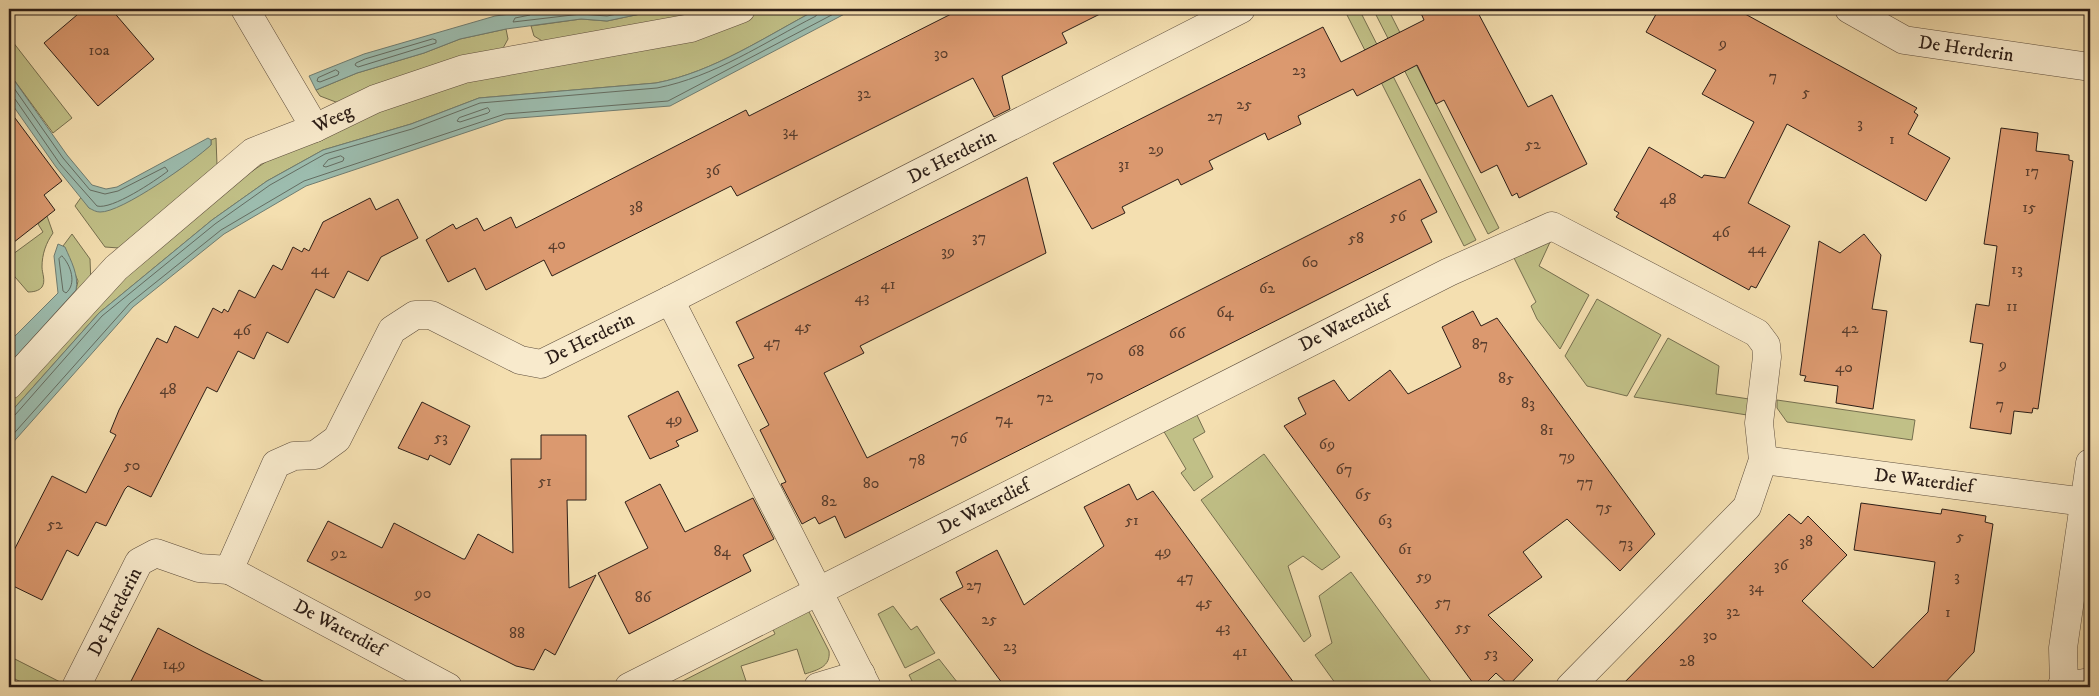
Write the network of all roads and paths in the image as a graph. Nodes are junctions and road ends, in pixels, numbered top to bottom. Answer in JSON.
{"nodes":[{"id":1,"x":245,"y":9,"type":"edge"},
{"id":2,"x":741,"y":9,"type":"edge"},
{"id":3,"x":1242,"y":9,"type":"edge"},
{"id":4,"x":1849,"y":9,"type":"edge"},
{"id":5,"x":2090,"y":67,"type":"edge"},
{"id":6,"x":314,"y":128,"type":"junction"},
{"id":7,"x":670,"y":300,"type":"junction"},
{"id":8,"x":9,"y":386,"type":"edge"},
{"id":9,"x":1763,"y":460,"type":"junction"},
{"id":10,"x":2090,"y":463,"type":"edge"},
{"id":11,"x":2085,"y":502,"type":"junction"},
{"id":12,"x":229,"y":570,"type":"junction"},
{"id":13,"x":818,"y":591,"type":"junction"},
{"id":14,"x":864,"y":680,"type":"edge"},
{"id":15,"x":2072,"y":685,"type":"edge"},
{"id":16,"x":76,"y":687,"type":"edge"},
{"id":17,"x":448,"y":687,"type":"edge"},
{"id":18,"x":629,"y":687,"type":"edge"},
{"id":19,"x":818,"y":687,"type":"edge"},
{"id":20,"x":1570,"y":687,"type":"edge"}],
"edges":[{"from":1,"to":6,"type":"street"},
{"from":2,"to":6,"type":"street","name":"Weeg"},
{"from":3,"to":7,"type":"street","name":"De Herderin"},
{"from":4,"to":5,"type":"street","name":"De Herderin"},
{"from":6,"to":8,"type":"street","name":"Weeg"},
{"from":7,"to":12,"type":"street","name":"De Herderin"},
{"from":7,"to":13,"type":"street"},
{"from":9,"to":11,"type":"street","name":"De Waterdief"},
{"from":9,"to":13,"type":"street","name":"De Waterdief"},
{"from":9,"to":20,"type":"street","name":"De Waterdief"},
{"from":10,"to":11,"type":"street"},
{"from":11,"to":15,"type":"street"},
{"from":12,"to":16,"type":"street","name":"De Herderin"},
{"from":12,"to":17,"type":"street","name":"De Waterdief"},
{"from":13,"to":14,"type":"street"},
{"from":13,"to":18,"type":"street","name":"De Waterdief"},
{"from":14,"to":19,"type":"street"}]}
